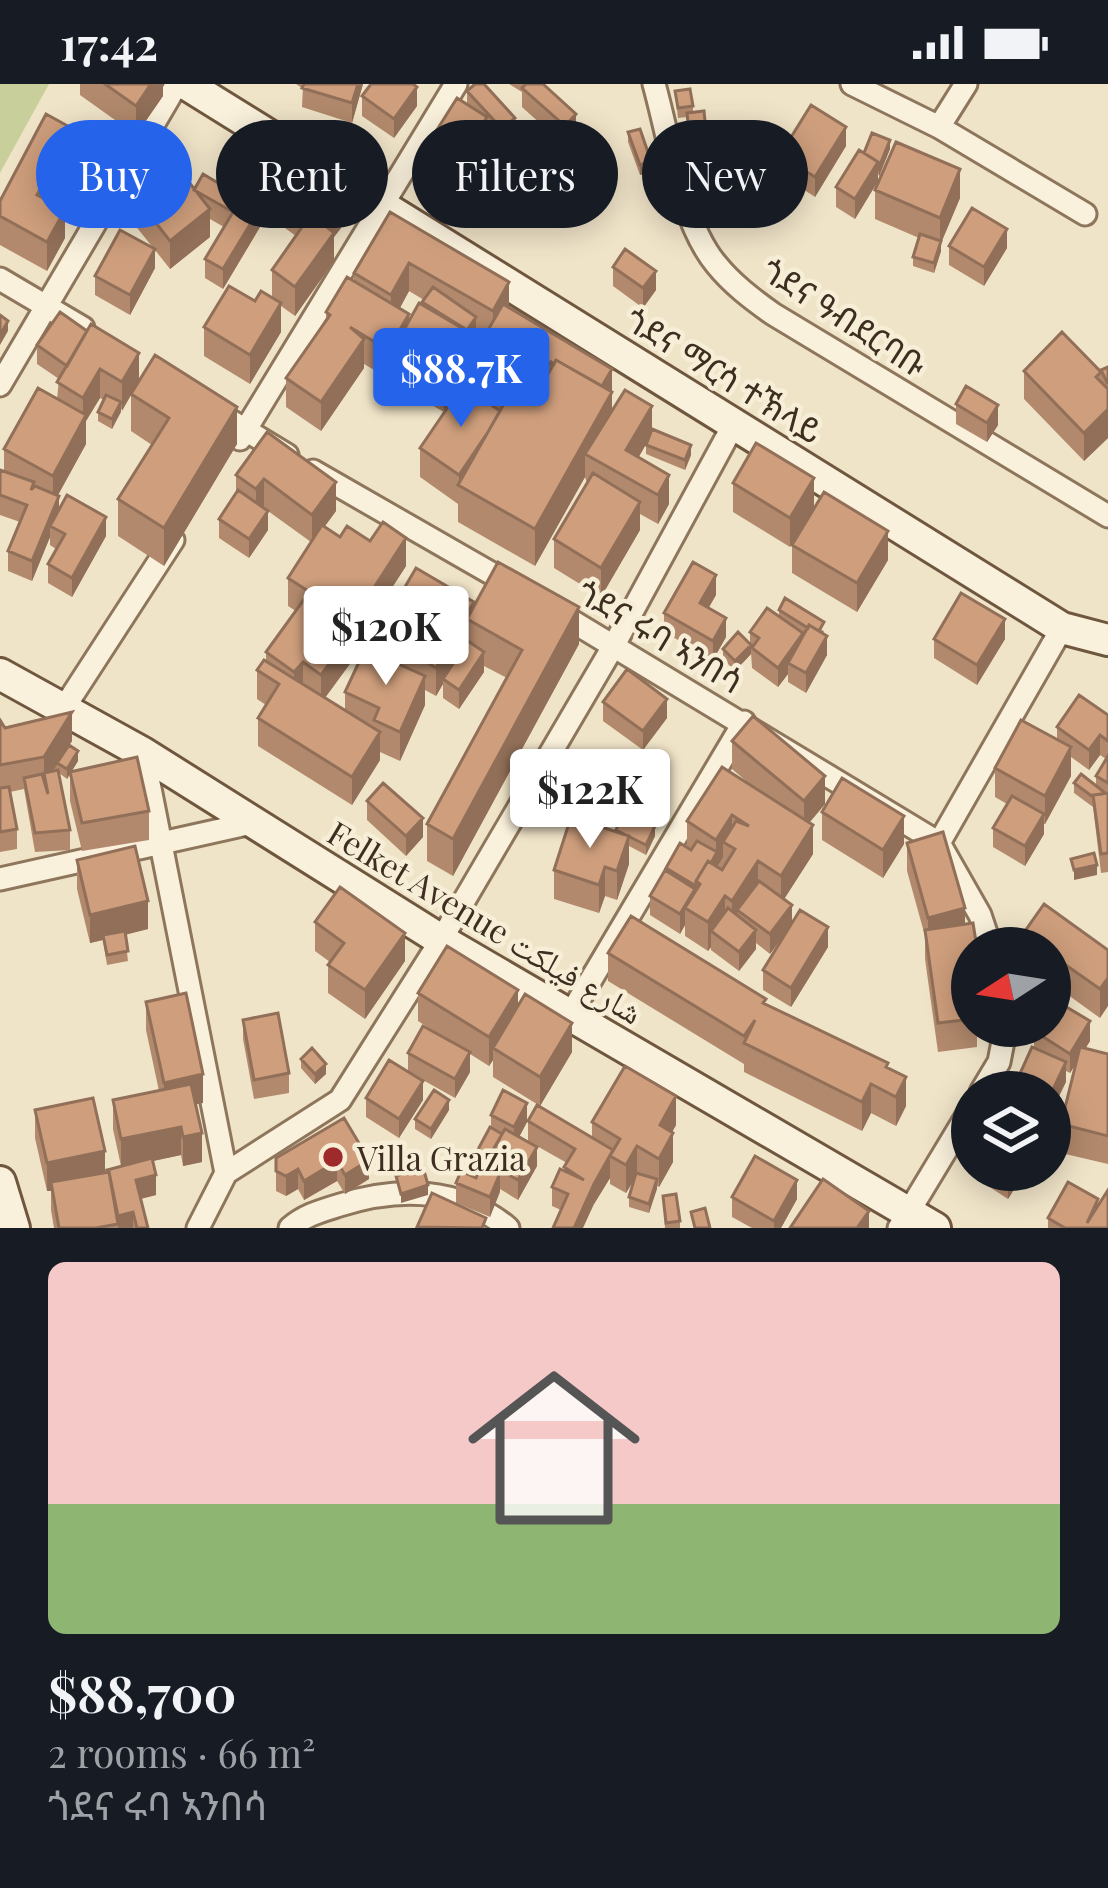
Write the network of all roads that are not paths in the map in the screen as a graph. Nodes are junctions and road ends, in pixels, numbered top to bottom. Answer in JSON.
{"nodes":[{"id":1,"x":182,"y":84,"type":"edge"},
{"id":2,"x":456,"y":84,"type":"edge"},
{"id":3,"x":654,"y":84,"type":"edge"},
{"id":4,"x":852,"y":84,"type":"edge"},
{"id":5,"x":966,"y":84,"type":"edge"},
{"id":6,"x":243,"y":120,"type":"edge"},
{"id":7,"x":939,"y":127,"type":"junction"},
{"id":8,"x":388,"y":193,"type":"edge"},
{"id":9,"x":388,"y":207,"type":"edge"},
{"id":10,"x":1085,"y":214,"type":"dead end"},
{"id":11,"x":367,"y":228,"type":"edge"},
{"id":12,"x":0,"y":279,"type":"edge"},
{"id":13,"x":48,"y":307,"type":"junction"},
{"id":14,"x":107,"y":344,"type":"edge"},
{"id":15,"x":0,"y":385,"type":"edge"},
{"id":16,"x":205,"y":406,"type":"edge"},
{"id":17,"x":735,"y":422,"type":"junction"},
{"id":18,"x":244,"y":431,"type":"junction"},
{"id":19,"x":232,"y":451,"type":"dead end"},
{"id":20,"x":1108,"y":516,"type":"edge"},
{"id":21,"x":180,"y":531,"type":"edge"},
{"id":22,"x":1062,"y":628,"type":"junction"},
{"id":23,"x":1108,"y":640,"type":"edge"},
{"id":24,"x":614,"y":645,"type":"junction"},
{"id":25,"x":0,"y":674,"type":"edge"},
{"id":26,"x":62,"y":711,"type":"junction"},
{"id":27,"x":744,"y":722,"type":"junction"},
{"id":28,"x":143,"y":753,"type":"junction"},
{"id":29,"x":256,"y":822,"type":"junction"},
{"id":30,"x":939,"y":843,"type":"junction"},
{"id":31,"x":161,"y":845,"type":"junction"},
{"id":32,"x":0,"y":879,"type":"edge"},
{"id":33,"x":984,"y":927,"type":"edge"},
{"id":34,"x":442,"y":940,"type":"junction"},
{"id":35,"x":570,"y":1016,"type":"junction"},
{"id":36,"x":951,"y":1149,"type":"edge"},
{"id":37,"x":226,"y":1173,"type":"junction"},
{"id":38,"x":0,"y":1182,"type":"edge"},
{"id":39,"x":915,"y":1222,"type":"edge"},
{"id":40,"x":14,"y":1228,"type":"edge"},
{"id":41,"x":198,"y":1228,"type":"edge"},
{"id":42,"x":290,"y":1228,"type":"edge"},
{"id":43,"x":508,"y":1228,"type":"edge"}],
"edges":[{"from":1,"to":6,"type":"street","name":"ጎደና ማርሳ ተኽላይ"},
{"from":1,"to":13,"type":"street"},
{"from":2,"to":8,"type":"street"},
{"from":3,"to":20,"type":"street","name":"ጎደና ዓብደርባቡ"},
{"from":4,"to":7,"type":"street"},
{"from":5,"to":7,"type":"street"},
{"from":7,"to":10,"type":"street"},
{"from":9,"to":17,"type":"street","name":"ጎደና ማርሳ ተኽላይ"},
{"from":11,"to":18,"type":"street"},
{"from":12,"to":13,"type":"street"},
{"from":13,"to":14,"type":"street"},
{"from":13,"to":15,"type":"street"},
{"from":16,"to":18,"type":"street","name":"ጎደና ሩባ ኣንበሳ"},
{"from":17,"to":22,"type":"street","name":"ጎደና ማርሳ ተኽላይ"},
{"from":17,"to":24,"type":"street"},
{"from":18,"to":19,"type":"street"},
{"from":18,"to":24,"type":"street","name":"ጎደና ሩባ ኣንበሳ"},
{"from":21,"to":26,"type":"street"},
{"from":22,"to":23,"type":"street","name":"ጎደና ማርሳ ተኽላይ"},
{"from":22,"to":30,"type":"street"},
{"from":24,"to":27,"type":"street","name":"ጎደና ሩባ ኣንበሳ"},
{"from":24,"to":34,"type":"street"},
{"from":25,"to":26,"type":"street","name":"Felket Avenue شارع فيلكت"},
{"from":26,"to":28,"type":"street","name":"Felket Avenue شارع فيلكت"},
{"from":27,"to":30,"type":"street","name":"ጎደና ሩባ ኣንበሳ"},
{"from":27,"to":35,"type":"street"},
{"from":28,"to":29,"type":"street","name":"Felket Avenue شارع فيلكت"},
{"from":28,"to":31,"type":"street"},
{"from":29,"to":31,"type":"street"},
{"from":29,"to":34,"type":"street","name":"Felket Avenue شارع فيلكت"},
{"from":30,"to":33,"type":"street","name":"ጎደና ሩባ ኣንበሳ"},
{"from":31,"to":32,"type":"street"},
{"from":31,"to":37,"type":"street"},
{"from":34,"to":35,"type":"street","name":"Felket Avenue شارع فيلكت"},
{"from":34,"to":37,"type":"street"},
{"from":35,"to":39,"type":"street","name":"Felket Avenue شارع فيلكت"},
{"from":36,"to":39,"type":"street"},
{"from":37,"to":41,"type":"street"},
{"from":38,"to":40,"type":"street"},
{"from":42,"to":43,"type":"street"}]}
